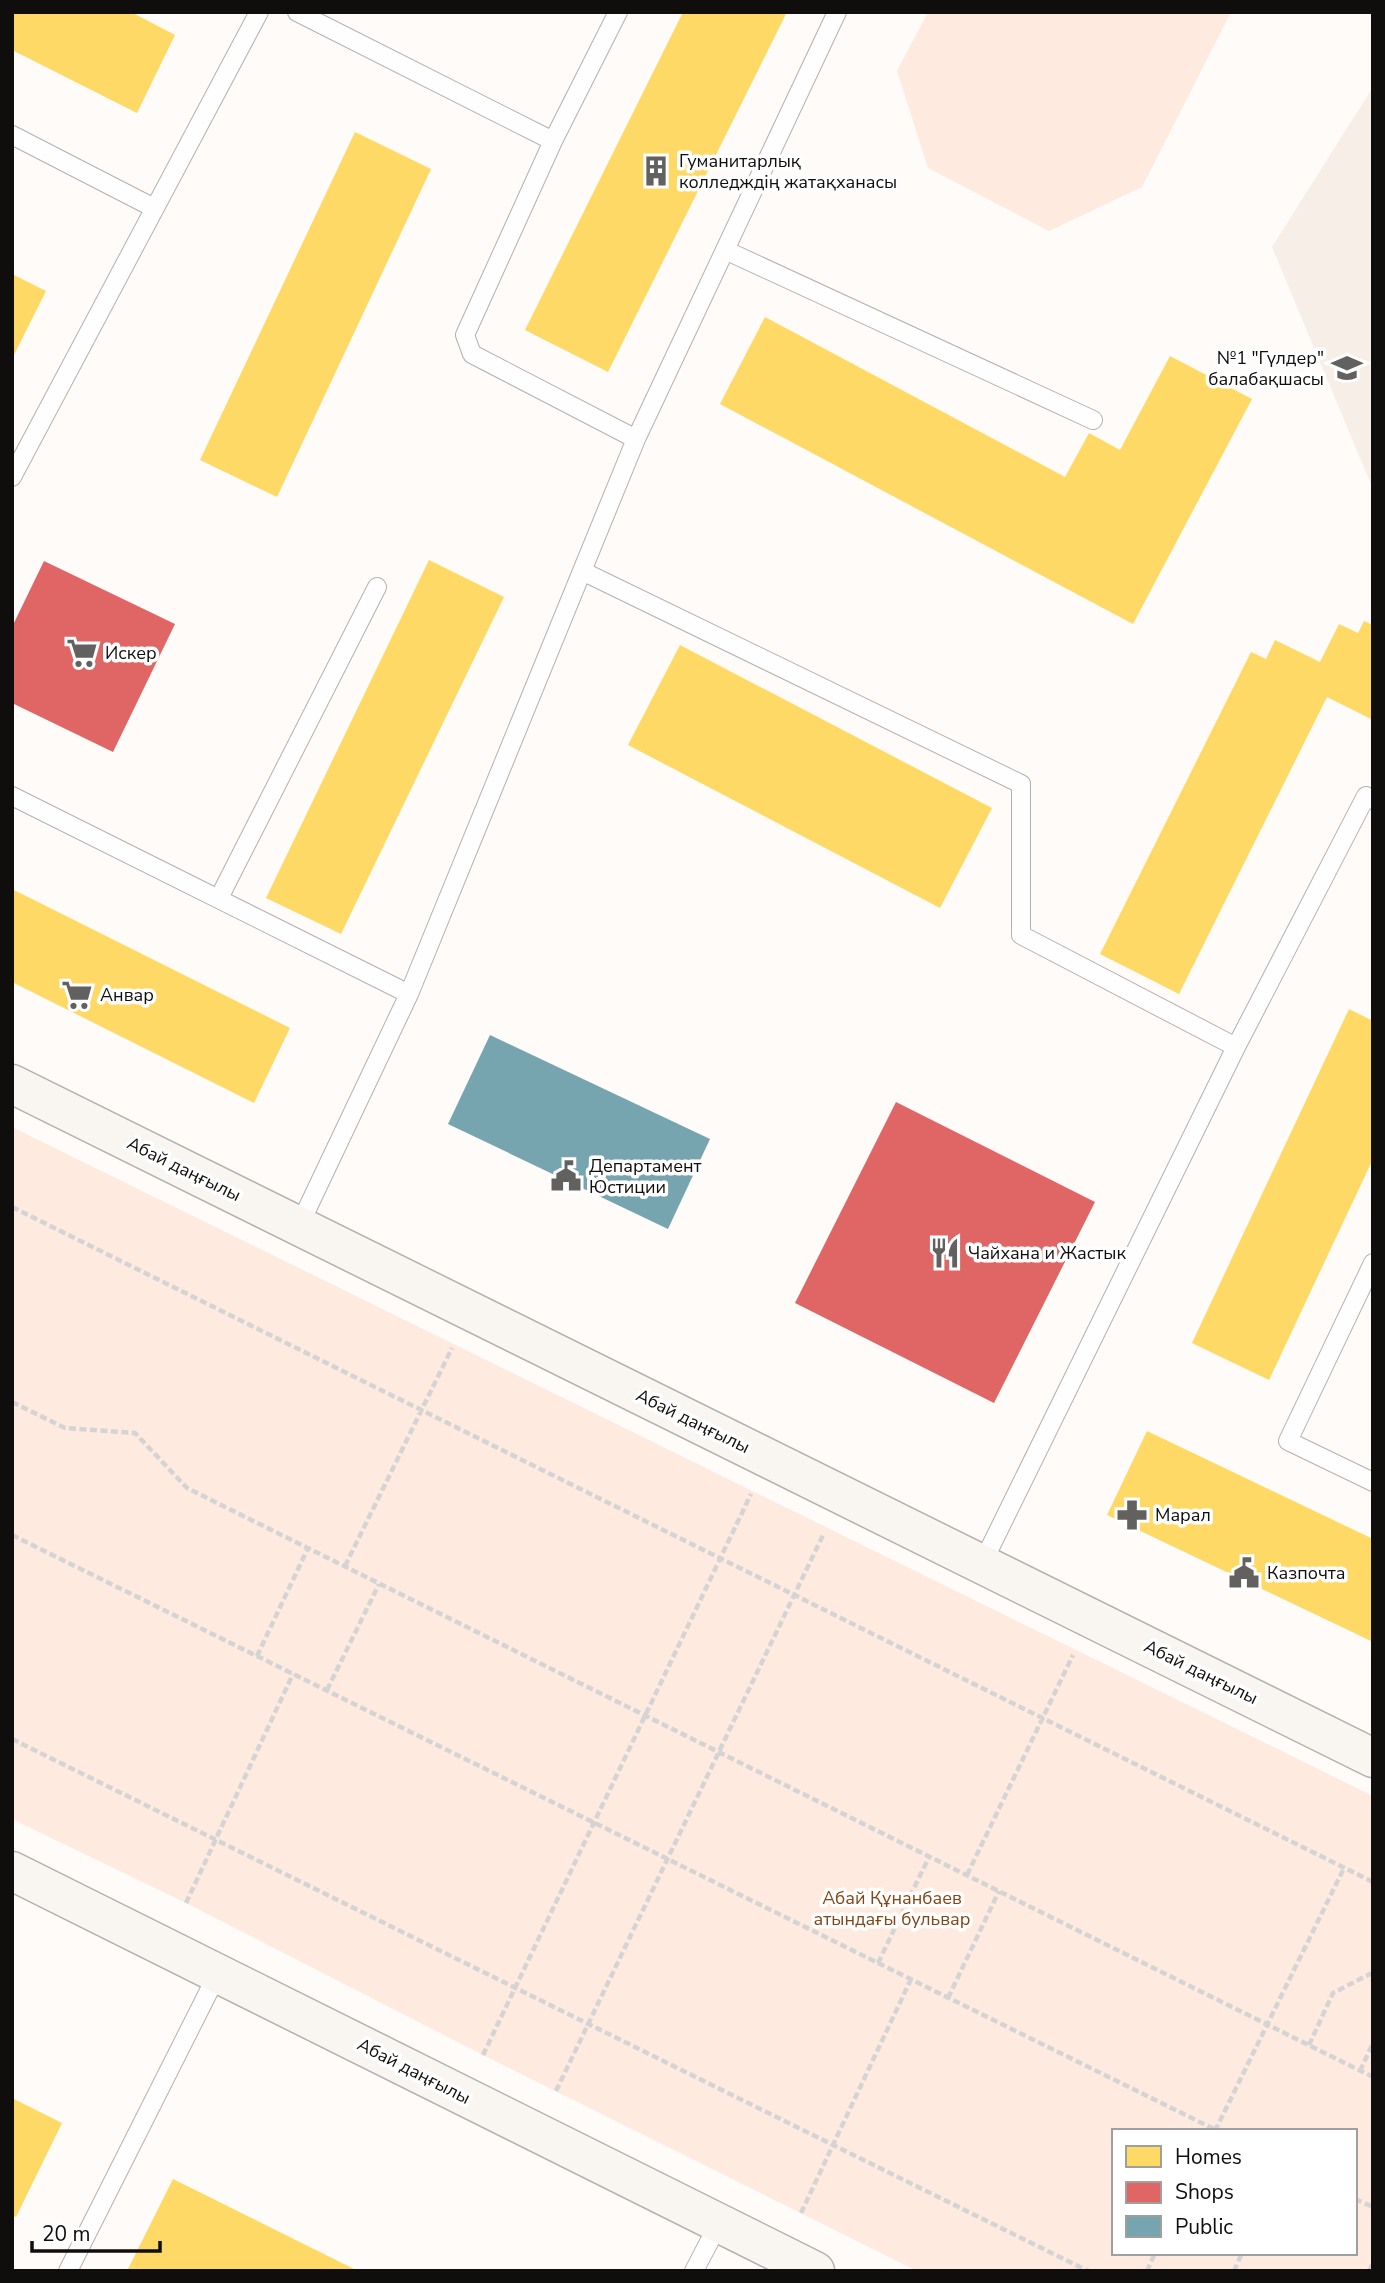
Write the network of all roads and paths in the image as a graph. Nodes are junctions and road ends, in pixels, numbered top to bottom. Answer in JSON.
{"nodes":[{"id":1,"x":260,"y":12,"type":"edge"},
{"id":2,"x":297,"y":12,"type":"edge"},
{"id":3,"x":618,"y":12,"type":"edge"},
{"id":4,"x":837,"y":12,"type":"edge"},
{"id":5,"x":12,"y":135,"type":"edge"},
{"id":6,"x":553,"y":141,"type":"junction"},
{"id":7,"x":154,"y":208,"type":"junction"},
{"id":8,"x":725,"y":250,"type":"junction"},
{"id":9,"x":1093,"y":420,"type":"dead end"},
{"id":10,"x":636,"y":439,"type":"junction"},
{"id":11,"x":12,"y":477,"type":"edge"},
{"id":12,"x":582,"y":571,"type":"junction"},
{"id":13,"x":376,"y":587,"type":"dead end"},
{"id":14,"x":12,"y":796,"type":"edge"},
{"id":15,"x":1373,"y":800,"type":"edge"},
{"id":16,"x":219,"y":898,"type":"junction"},
{"id":17,"x":409,"y":994,"type":"junction"},
{"id":18,"x":1236,"y":1047,"type":"junction"},
{"id":19,"x":12,"y":1084,"type":"edge"},
{"id":20,"x":12,"y":1207,"type":"edge"},
{"id":21,"x":299,"y":1226,"type":"junction"},
{"id":22,"x":1373,"y":1263,"type":"edge"},
{"id":23,"x":454,"y":1344,"type":"dead end"},
{"id":24,"x":12,"y":1402,"type":"edge"},
{"id":25,"x":422,"y":1410,"type":"junction"},
{"id":26,"x":1373,"y":1482,"type":"edge"},
{"id":27,"x":752,"y":1491,"type":"dead end"},
{"id":28,"x":826,"y":1528,"type":"dead end"},
{"id":29,"x":12,"y":1535,"type":"edge"},
{"id":30,"x":308,"y":1549,"type":"junction"},
{"id":31,"x":721,"y":1558,"type":"junction"},
{"id":32,"x":982,"y":1564,"type":"junction"},
{"id":33,"x":345,"y":1567,"type":"junction"},
{"id":34,"x":379,"y":1584,"type":"junction"},
{"id":35,"x":794,"y":1595,"type":"junction"},
{"id":36,"x":1076,"y":1650,"type":"dead end"},
{"id":37,"x":257,"y":1656,"type":"junction"},
{"id":38,"x":293,"y":1674,"type":"junction"},
{"id":39,"x":327,"y":1690,"type":"junction"},
{"id":40,"x":646,"y":1716,"type":"junction"},
{"id":41,"x":1043,"y":1718,"type":"junction"},
{"id":42,"x":12,"y":1739,"type":"edge"},
{"id":43,"x":718,"y":1752,"type":"junction"},
{"id":44,"x":1373,"y":1758,"type":"edge"},
{"id":45,"x":594,"y":1823,"type":"junction"},
{"id":46,"x":216,"y":1839,"type":"junction"},
{"id":47,"x":929,"y":1857,"type":"junction"},
{"id":48,"x":668,"y":1858,"type":"junction"},
{"id":49,"x":1344,"y":1868,"type":"junction"},
{"id":50,"x":12,"y":1871,"type":"edge"},
{"id":51,"x":967,"y":1875,"type":"junction"},
{"id":52,"x":1373,"y":1882,"type":"edge"},
{"id":53,"x":999,"y":1891,"type":"junction"},
{"id":54,"x":186,"y":1903,"type":"dead end"},
{"id":55,"x":878,"y":1963,"type":"junction"},
{"id":56,"x":1373,"y":1969,"type":"edge"},
{"id":57,"x":218,"y":1973,"type":"junction"},
{"id":58,"x":1370,"y":1975,"type":"junction"},
{"id":59,"x":911,"y":1979,"type":"junction"},
{"id":60,"x":1373,"y":1981,"type":"edge"},
{"id":61,"x":516,"y":1987,"type":"junction"},
{"id":62,"x":948,"y":1998,"type":"junction"},
{"id":63,"x":588,"y":2024,"type":"junction"},
{"id":64,"x":1267,"y":2025,"type":"junction"},
{"id":65,"x":1373,"y":2043,"type":"edge"},
{"id":66,"x":1309,"y":2045,"type":"junction"},
{"id":67,"x":483,"y":2055,"type":"dead end"},
{"id":68,"x":1360,"y":2071,"type":"junction"},
{"id":69,"x":1373,"y":2077,"type":"edge"},
{"id":70,"x":556,"y":2091,"type":"dead end"},
{"id":71,"x":1214,"y":2129,"type":"edge"},
{"id":72,"x":1216,"y":2129,"type":"edge"},
{"id":73,"x":833,"y":2145,"type":"junction"},
{"id":74,"x":1357,"y":2200,"type":"edge"},
{"id":75,"x":1373,"y":2207,"type":"edge"},
{"id":76,"x":801,"y":2213,"type":"dead end"},
{"id":77,"x":719,"y":2223,"type":"junction"},
{"id":78,"x":1154,"y":2255,"type":"edge"},
{"id":79,"x":1241,"y":2255,"type":"edge"},
{"id":80,"x":1373,"y":2263,"type":"edge"},
{"id":81,"x":68,"y":2271,"type":"edge"},
{"id":82,"x":694,"y":2271,"type":"edge"},
{"id":83,"x":815,"y":2271,"type":"edge"},
{"id":84,"x":1088,"y":2271,"type":"edge"},
{"id":85,"x":1147,"y":2271,"type":"edge"},
{"id":86,"x":1234,"y":2271,"type":"edge"},
{"id":87,"x":1369,"y":2271,"type":"edge"}],
"edges":[{"from":1,"to":7,"type":"lane"},
{"from":2,"to":6,"type":"lane"},
{"from":3,"to":6,"type":"lane"},
{"from":4,"to":8,"type":"lane"},
{"from":5,"to":7,"type":"lane"},
{"from":6,"to":10,"type":"lane"},
{"from":7,"to":11,"type":"lane"},
{"from":8,"to":9,"type":"lane"},
{"from":8,"to":10,"type":"lane"},
{"from":10,"to":12,"type":"lane"},
{"from":12,"to":17,"type":"lane"},
{"from":12,"to":18,"type":"lane"},
{"from":13,"to":16,"type":"lane"},
{"from":14,"to":16,"type":"lane"},
{"from":15,"to":18,"type":"lane"},
{"from":16,"to":17,"type":"lane"},
{"from":17,"to":21,"type":"lane"},
{"from":18,"to":32,"type":"lane"},
{"from":19,"to":21,"type":"main road","name":"Абай даңғылы"},
{"from":20,"to":25,"type":"path"},
{"from":21,"to":32,"type":"main road","name":"Абай даңғылы"},
{"from":22,"to":26,"type":"lane"},
{"from":23,"to":25,"type":"path"},
{"from":24,"to":30,"type":"path"},
{"from":25,"to":31,"type":"path"},
{"from":25,"to":33,"type":"path"},
{"from":27,"to":31,"type":"path"},
{"from":28,"to":35,"type":"path"},
{"from":29,"to":37,"type":"path"},
{"from":30,"to":33,"type":"path"},
{"from":30,"to":37,"type":"path"},
{"from":31,"to":35,"type":"path"},
{"from":31,"to":40,"type":"path"},
{"from":32,"to":44,"type":"main road","name":"Абай даңғылы"},
{"from":33,"to":34,"type":"path"},
{"from":34,"to":39,"type":"path"},
{"from":34,"to":40,"type":"path"},
{"from":35,"to":41,"type":"path"},
{"from":35,"to":43,"type":"path"},
{"from":36,"to":41,"type":"path"},
{"from":37,"to":38,"type":"path"},
{"from":38,"to":39,"type":"path"},
{"from":38,"to":46,"type":"path"},
{"from":39,"to":45,"type":"path"},
{"from":40,"to":43,"type":"path"},
{"from":40,"to":45,"type":"path"},
{"from":41,"to":49,"type":"path"},
{"from":41,"to":51,"type":"path"},
{"from":42,"to":46,"type":"path"},
{"from":43,"to":47,"type":"path"},
{"from":43,"to":48,"type":"path"},
{"from":45,"to":48,"type":"path"},
{"from":45,"to":61,"type":"path"},
{"from":46,"to":54,"type":"path"},
{"from":46,"to":61,"type":"path"},
{"from":47,"to":51,"type":"path"},
{"from":47,"to":55,"type":"path"},
{"from":48,"to":55,"type":"path"},
{"from":48,"to":63,"type":"path"},
{"from":49,"to":52,"type":"path"},
{"from":49,"to":64,"type":"path"},
{"from":50,"to":57,"type":"main road","name":"Абай даңғылы"},
{"from":51,"to":53,"type":"path"},
{"from":53,"to":62,"type":"path"},
{"from":53,"to":64,"type":"path"},
{"from":55,"to":59,"type":"path"},
{"from":56,"to":58,"type":"path"},
{"from":57,"to":77,"type":"main road","name":"Абай даңғылы"},
{"from":57,"to":81,"type":"lane"},
{"from":58,"to":60,"type":"path"},
{"from":58,"to":66,"type":"path"},
{"from":59,"to":62,"type":"path"},
{"from":59,"to":73,"type":"path"},
{"from":61,"to":63,"type":"path"},
{"from":61,"to":67,"type":"path"},
{"from":62,"to":71,"type":"path"},
{"from":63,"to":70,"type":"path"},
{"from":63,"to":73,"type":"path"},
{"from":64,"to":66,"type":"path"},
{"from":64,"to":72,"type":"path"},
{"from":65,"to":68,"type":"path"},
{"from":66,"to":68,"type":"path"},
{"from":68,"to":69,"type":"path"},
{"from":73,"to":76,"type":"path"},
{"from":73,"to":84,"type":"path"},
{"from":74,"to":75,"type":"path"},
{"from":77,"to":82,"type":"lane"},
{"from":77,"to":83,"type":"main road","name":"Абай даңғылы"},
{"from":78,"to":85,"type":"path"},
{"from":79,"to":86,"type":"path"},
{"from":80,"to":87,"type":"path"}]}
